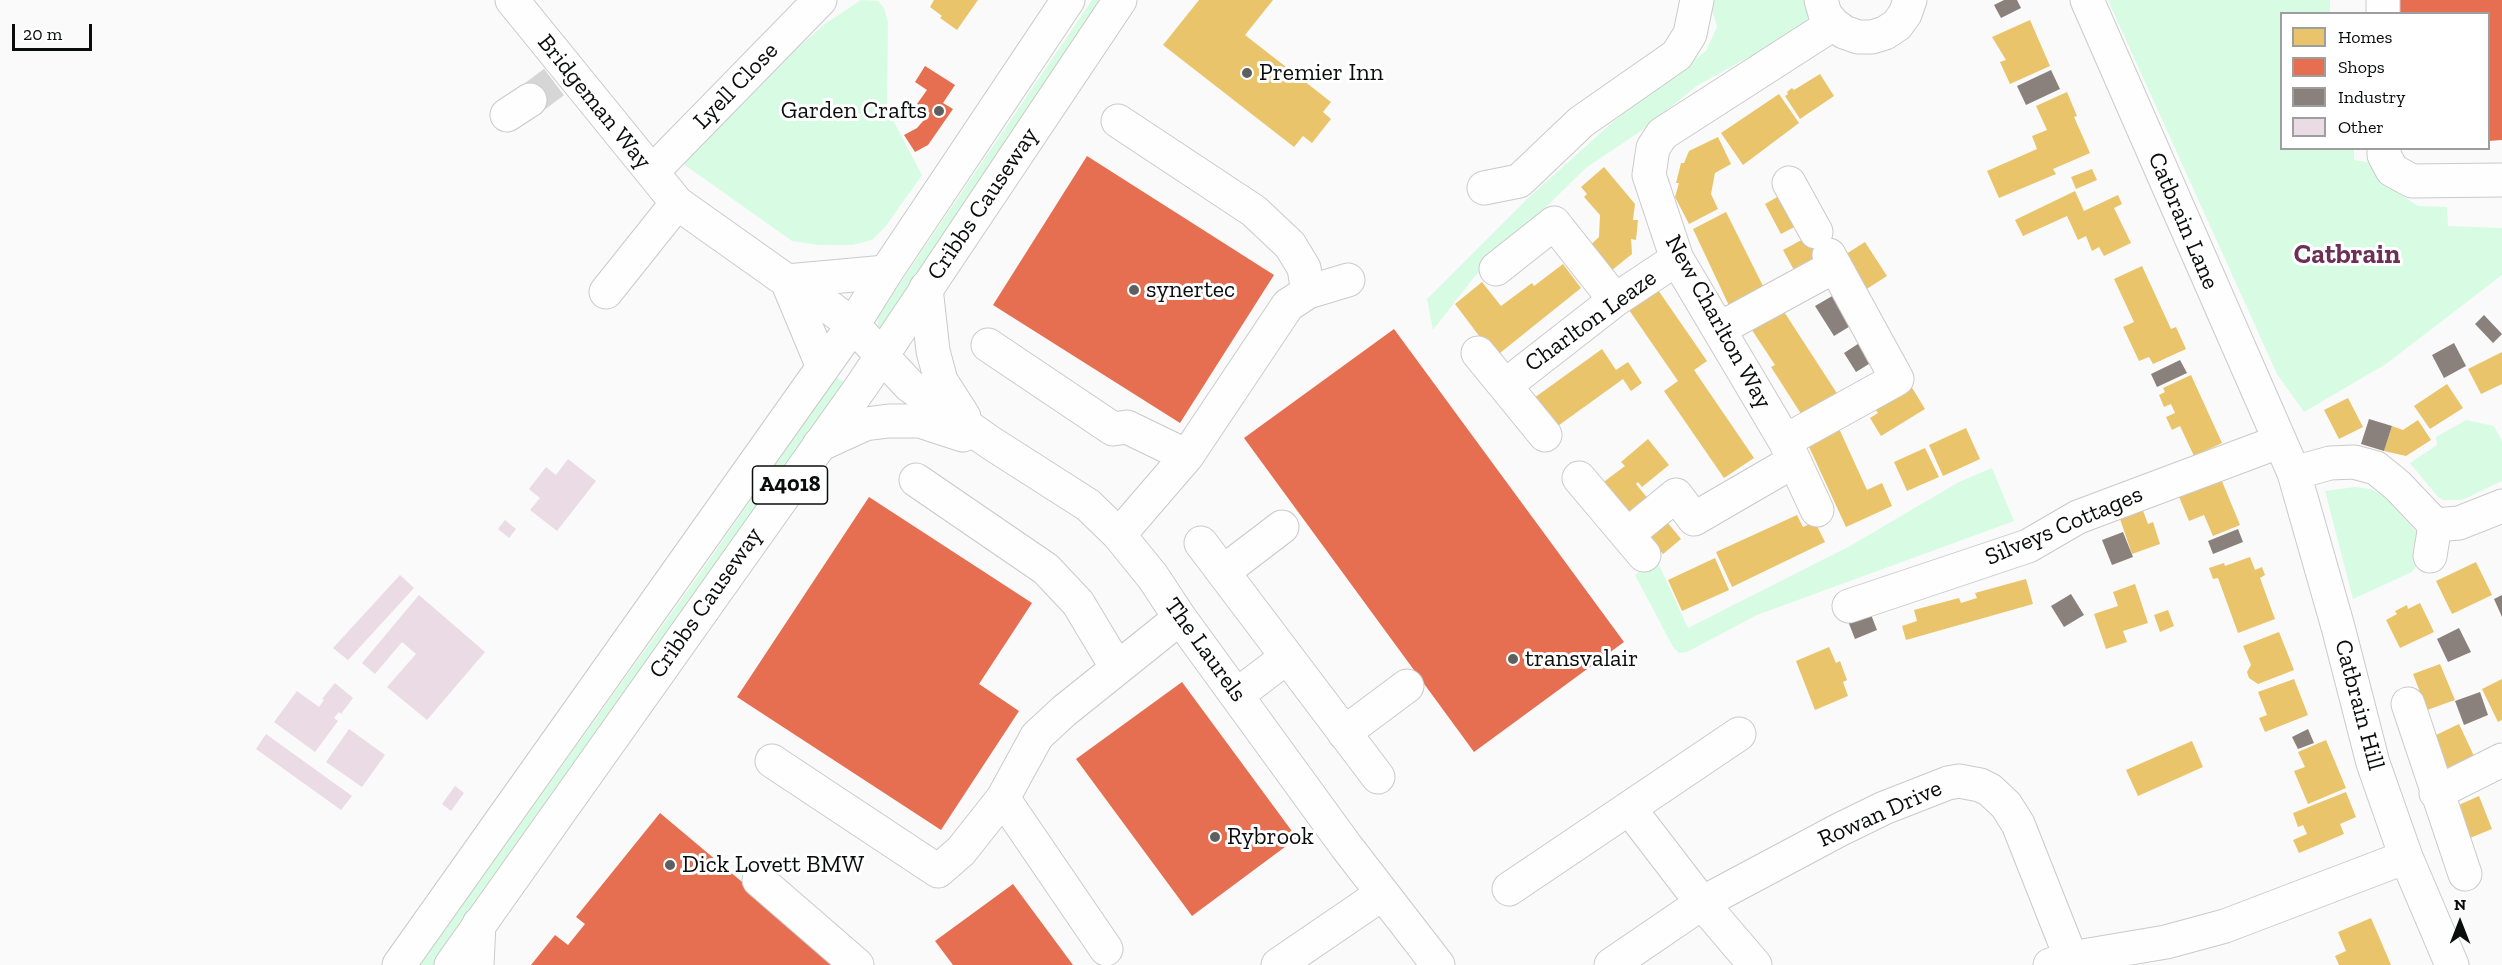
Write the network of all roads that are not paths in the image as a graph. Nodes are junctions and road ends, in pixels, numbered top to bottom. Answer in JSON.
{"nodes":[{"id":1,"x":512,"y":0,"type":"edge"},
{"id":2,"x":820,"y":0,"type":"edge"},
{"id":3,"x":1068,"y":0,"type":"edge"},
{"id":4,"x":1120,"y":0,"type":"edge"},
{"id":5,"x":1697,"y":0,"type":"edge"},
{"id":6,"x":1910,"y":0,"type":"edge"},
{"id":7,"x":2087,"y":0,"type":"edge"},
{"id":8,"x":1827,"y":12,"type":"edge"},
{"id":9,"x":1118,"y":121,"type":"dead end"},
{"id":10,"x":2384,"y":150,"type":"edge"},
{"id":11,"x":652,"y":172,"type":"junction"},
{"id":12,"x":2502,"y":180,"type":"edge"},
{"id":13,"x":1789,"y":183,"type":"dead end"},
{"id":14,"x":1484,"y":188,"type":"dead end"},
{"id":15,"x":677,"y":203,"type":"junction"},
{"id":16,"x":1826,"y":251,"type":"junction"},
{"id":17,"x":1677,"y":259,"type":"junction"},
{"id":18,"x":1496,"y":269,"type":"dead end"},
{"id":19,"x":886,"y":272,"type":"junction"},
{"id":20,"x":1347,"y":280,"type":"dead end"},
{"id":21,"x":787,"y":281,"type":"junction"},
{"id":22,"x":926,"y":288,"type":"junction"},
{"id":23,"x":606,"y":292,"type":"dead end"},
{"id":24,"x":1308,"y":292,"type":"junction"},
{"id":25,"x":1615,"y":300,"type":"junction"},
{"id":26,"x":854,"y":325,"type":"junction"},
{"id":27,"x":1719,"y":329,"type":"junction"},
{"id":28,"x":988,"y":345,"type":"dead end"},
{"id":29,"x":1478,"y":353,"type":"dead end"},
{"id":30,"x":882,"y":355,"type":"junction"},
{"id":31,"x":821,"y":370,"type":"junction"},
{"id":32,"x":1506,"y":385,"type":"junction"},
{"id":33,"x":1545,"y":435,"type":"dead end"},
{"id":34,"x":2278,"y":442,"type":"junction"},
{"id":35,"x":991,"y":443,"type":"junction"},
{"id":36,"x":819,"y":445,"type":"junction"},
{"id":37,"x":1789,"y":451,"type":"junction"},
{"id":38,"x":1187,"y":456,"type":"junction"},
{"id":39,"x":2294,"y":473,"type":"junction"},
{"id":40,"x":1579,"y":478,"type":"dead end"},
{"id":41,"x":916,"y":480,"type":"dead end"},
{"id":42,"x":2502,"y":506,"type":"edge"},
{"id":43,"x":1817,"y":510,"type":"dead end"},
{"id":44,"x":1282,"y":527,"type":"dead end"},
{"id":45,"x":1119,"y":535,"type":"junction"},
{"id":46,"x":1201,"y":543,"type":"dead end"},
{"id":47,"x":1223,"y":572,"type":"junction"},
{"id":48,"x":1849,"y":606,"type":"dead end"},
{"id":49,"x":1180,"y":618,"type":"junction"},
{"id":50,"x":1287,"y":657,"type":"junction"},
{"id":51,"x":1118,"y":668,"type":"junction"},
{"id":52,"x":1407,"y":686,"type":"dead end"},
{"id":53,"x":1237,"y":695,"type":"junction"},
{"id":54,"x":2408,"y":705,"type":"dead end"},
{"id":55,"x":1344,"y":733,"type":"junction"},
{"id":56,"x":1739,"y":734,"type":"dead end"},
{"id":57,"x":772,"y":760,"type":"dead end"},
{"id":58,"x":2502,"y":760,"type":"edge"},
{"id":59,"x":1378,"y":777,"type":"dead end"},
{"id":60,"x":2436,"y":793,"type":"junction"},
{"id":61,"x":1003,"y":798,"type":"junction"},
{"id":62,"x":1629,"y":808,"type":"junction"},
{"id":63,"x":2406,"y":857,"type":"junction"},
{"id":64,"x":2465,"y":874,"type":"dead end"},
{"id":65,"x":759,"y":880,"type":"dead end"},
{"id":66,"x":1509,"y":889,"type":"dead end"},
{"id":67,"x":1383,"y":894,"type":"junction"},
{"id":68,"x":1702,"y":903,"type":"junction"},
{"id":69,"x":479,"y":924,"type":"junction"},
{"id":70,"x":1106,"y":949,"type":"dead end"},
{"id":71,"x":2081,"y":960,"type":"edge"},
{"id":72,"x":399,"y":965,"type":"edge"},
{"id":73,"x":451,"y":965,"type":"edge"},
{"id":74,"x":477,"y":965,"type":"edge"},
{"id":75,"x":857,"y":965,"type":"edge"},
{"id":76,"x":1278,"y":965,"type":"edge"},
{"id":77,"x":1438,"y":965,"type":"edge"},
{"id":78,"x":1611,"y":965,"type":"edge"},
{"id":79,"x":1755,"y":965,"type":"edge"},
{"id":80,"x":2452,"y":965,"type":"edge"}],
"edges":[{"from":1,"to":11,"type":"street","name":"Bridgeman Way"},
{"from":2,"to":11,"type":"street","name":"Lyell Close"},
{"from":3,"to":19,"type":"street","name":"Cribbs Causeway","number":"A4018"},
{"from":4,"to":22,"type":"street","name":"Cribbs Causeway","number":"A4018"},
{"from":5,"to":14,"type":"street"},
{"from":6,"to":8,"type":"street"},
{"from":7,"to":34,"type":"street","name":"Catbrain Lane"},
{"from":8,"to":17,"type":"street","name":"New Charlton Way"},
{"from":9,"to":24,"type":"street"},
{"from":10,"to":12,"type":"street"},
{"from":11,"to":15,"type":"street","name":"Bridgeman Way"},
{"from":13,"to":16,"type":"street"},
{"from":15,"to":21,"type":"street","name":"Bridgeman Way"},
{"from":15,"to":23,"type":"street"},
{"from":16,"to":27,"type":"street"},
{"from":16,"to":37,"type":"street"},
{"from":17,"to":25,"type":"street","name":"Charlton Leaze"},
{"from":17,"to":27,"type":"street","name":"New Charlton Way"},
{"from":18,"to":25,"type":"street"},
{"from":19,"to":21,"type":"street"},
{"from":19,"to":26,"type":"street","name":"Cribbs Causeway","number":"A4018"},
{"from":20,"to":24,"type":"street"},
{"from":21,"to":26,"type":"street","name":"Bridgeman Way"},
{"from":21,"to":31,"type":"street"},
{"from":22,"to":30,"type":"street","name":"Cribbs Causeway","number":"A4018"},
{"from":22,"to":35,"type":"street","name":"The Laurels"},
{"from":24,"to":38,"type":"street"},
{"from":25,"to":32,"type":"street","name":"Charlton Leaze"},
{"from":26,"to":30,"type":"street","name":"The Laurels"},
{"from":26,"to":31,"type":"street","name":"Cribbs Causeway","number":"A4018"},
{"from":27,"to":37,"type":"street","name":"New Charlton Way"},
{"from":28,"to":38,"type":"street"},
{"from":29,"to":32,"type":"street","name":"Charlton Leaze"},
{"from":30,"to":35,"type":"street","name":"The Laurels"},
{"from":30,"to":36,"type":"street","name":"Cribbs Causeway","number":"A4018"},
{"from":31,"to":72,"type":"street","name":"Cribbs Causeway","number":"A4018"},
{"from":32,"to":33,"type":"street","name":"Charlton Leaze"},
{"from":34,"to":39,"type":"street","name":"Catbrain Hill"},
{"from":34,"to":48,"type":"street","name":"Silveys Cottages"},
{"from":35,"to":36,"type":"street","name":"The Laurels"},
{"from":35,"to":45,"type":"street","name":"The Laurels"},
{"from":36,"to":69,"type":"street","name":"Cribbs Causeway","number":"A4018"},
{"from":37,"to":40,"type":"street"},
{"from":37,"to":43,"type":"street","name":"New Charlton Way"},
{"from":38,"to":45,"type":"street"},
{"from":39,"to":42,"type":"street"},
{"from":39,"to":63,"type":"street","name":"Catbrain Hill"},
{"from":41,"to":51,"type":"street"},
{"from":44,"to":47,"type":"street"},
{"from":45,"to":49,"type":"street","name":"The Laurels"},
{"from":46,"to":47,"type":"street"},
{"from":47,"to":50,"type":"street"},
{"from":49,"to":51,"type":"street"},
{"from":49,"to":53,"type":"street","name":"The Laurels"},
{"from":50,"to":53,"type":"street"},
{"from":50,"to":55,"type":"street"},
{"from":51,"to":61,"type":"street"},
{"from":52,"to":55,"type":"street"},
{"from":53,"to":67,"type":"street","name":"The Laurels"},
{"from":54,"to":60,"type":"street"},
{"from":55,"to":59,"type":"street"},
{"from":56,"to":62,"type":"street"},
{"from":57,"to":61,"type":"street"},
{"from":58,"to":60,"type":"street"},
{"from":60,"to":64,"type":"street"},
{"from":61,"to":70,"type":"street"},
{"from":62,"to":66,"type":"street"},
{"from":62,"to":68,"type":"street"},
{"from":63,"to":71,"type":"street"},
{"from":63,"to":80,"type":"street","name":"Catbrain Hill"},
{"from":65,"to":75,"type":"street"},
{"from":67,"to":76,"type":"street"},
{"from":67,"to":77,"type":"street","name":"The Laurels"},
{"from":68,"to":71,"type":"street","name":"Rowan Drive"},
{"from":68,"to":78,"type":"street","name":"Rowan Drive"},
{"from":68,"to":79,"type":"street"},
{"from":69,"to":73,"type":"street","name":"Cribbs Causeway","number":"A4018"},
{"from":69,"to":74,"type":"street"}]}
